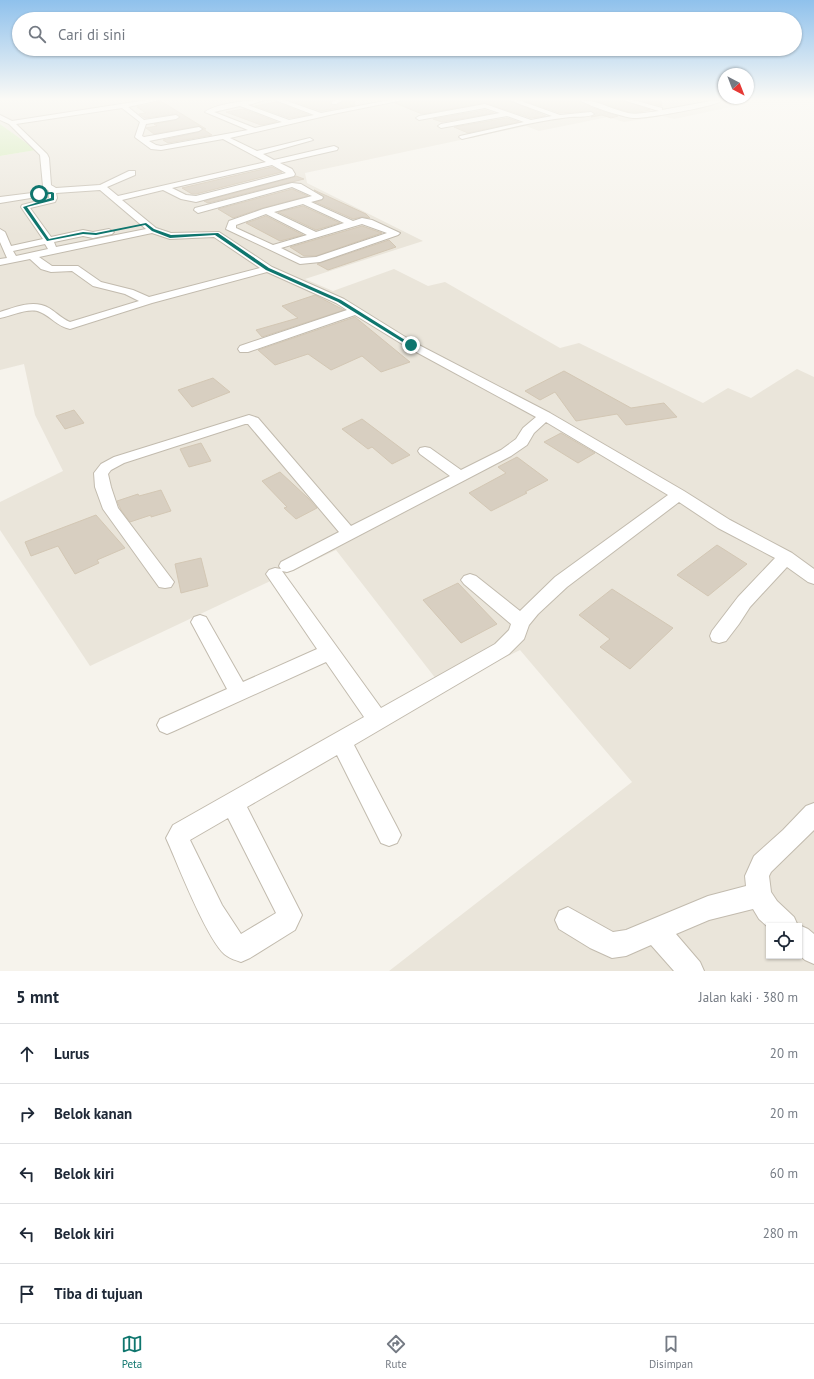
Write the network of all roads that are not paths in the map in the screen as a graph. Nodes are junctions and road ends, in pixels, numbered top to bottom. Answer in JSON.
{"nodes":[{"id":1,"x":34,"y":145,"type":"edge"},
{"id":2,"x":152,"y":145,"type":"edge"},
{"id":3,"x":173,"y":145,"type":"edge"},
{"id":4,"x":239,"y":145,"type":"edge"},
{"id":5,"x":289,"y":145,"type":"edge"},
{"id":6,"x":334,"y":148,"type":"dead end"},
{"id":7,"x":255,"y":154,"type":"junction"},
{"id":8,"x":271,"y":162,"type":"junction"},
{"id":9,"x":132,"y":172,"type":"dead end"},
{"id":10,"x":102,"y":187,"type":"junction"},
{"id":11,"x":164,"y":187,"type":"junction"},
{"id":12,"x":53,"y":192,"type":"junction"},
{"id":13,"x":116,"y":199,"type":"junction"},
{"id":14,"x":196,"y":199,"type":"junction"},
{"id":15,"x":0,"y":200,"type":"edge"},
{"id":16,"x":303,"y":201,"type":"junction"},
{"id":17,"x":210,"y":206,"type":"junction"},
{"id":18,"x":198,"y":210,"type":"dead end"},
{"id":19,"x":266,"y":211,"type":"junction"},
{"id":20,"x":353,"y":224,"type":"junction"},
{"id":21,"x":149,"y":227,"type":"junction"},
{"id":22,"x":231,"y":229,"type":"junction"},
{"id":23,"x":0,"y":232,"type":"edge"},
{"id":24,"x":216,"y":234,"type":"junction"},
{"id":25,"x":315,"y":235,"type":"junction"},
{"id":26,"x":48,"y":240,"type":"junction"},
{"id":27,"x":272,"y":248,"type":"junction"},
{"id":28,"x":8,"y":249,"type":"junction"},
{"id":29,"x":53,"y":252,"type":"junction"},
{"id":30,"x":33,"y":256,"type":"junction"},
{"id":31,"x":13,"y":259,"type":"junction"},
{"id":32,"x":0,"y":262,"type":"edge"},
{"id":33,"x":268,"y":269,"type":"junction"},
{"id":34,"x":148,"y":301,"type":"junction"},
{"id":35,"x":356,"y":311,"type":"junction"},
{"id":36,"x":0,"y":315,"type":"edge"},
{"id":37,"x":244,"y":349,"type":"dead end"},
{"id":38,"x":545,"y":416,"type":"junction"},
{"id":39,"x":425,"y":451,"type":"dead end"},
{"id":40,"x":461,"y":477,"type":"junction"},
{"id":41,"x":679,"y":495,"type":"junction"},
{"id":42,"x":349,"y":534,"type":"junction"},
{"id":43,"x":786,"y":557,"type":"junction"},
{"id":44,"x":814,"y":578,"type":"edge"},
{"id":45,"x":470,"y":580,"type":"dead end"},
{"id":46,"x":165,"y":582,"type":"dead end"},
{"id":47,"x":200,"y":622,"type":"dead end"},
{"id":48,"x":521,"y":622,"type":"junction"},
{"id":49,"x":719,"y":636,"type":"dead end"},
{"id":50,"x":330,"y":651,"type":"junction"},
{"id":51,"x":239,"y":693,"type":"junction"},
{"id":52,"x":378,"y":721,"type":"junction"},
{"id":53,"x":167,"y":725,"type":"dead end"},
{"id":54,"x":341,"y":742,"type":"junction"},
{"id":55,"x":233,"y":804,"type":"junction"},
{"id":56,"x":814,"y":814,"type":"edge"},
{"id":57,"x":389,"y":835,"type":"dead end"},
{"id":58,"x":759,"y":895,"type":"junction"},
{"id":59,"x":568,"y":920,"type":"dead end"},
{"id":60,"x":782,"y":923,"type":"edge"},
{"id":61,"x":655,"y":930,"type":"junction"},
{"id":62,"x":802,"y":941,"type":"edge"},
{"id":63,"x":814,"y":951,"type":"edge"},
{"id":64,"x":691,"y":971,"type":"edge"}],
"edges":[{"from":1,"to":12,"type":"street"},
{"from":2,"to":3,"type":"street"},
{"from":4,"to":7,"type":"street"},
{"from":5,"to":7,"type":"street"},
{"from":6,"to":8,"type":"street"},
{"from":7,"to":8,"type":"street"},
{"from":8,"to":11,"type":"street"},
{"from":8,"to":14,"type":"street"},
{"from":9,"to":10,"type":"street"},
{"from":10,"to":12,"type":"street"},
{"from":10,"to":13,"type":"street"},
{"from":11,"to":13,"type":"street"},
{"from":11,"to":14,"type":"street"},
{"from":12,"to":15,"type":"street"},
{"from":12,"to":26,"type":"street"},
{"from":13,"to":21,"type":"street"},
{"from":14,"to":17,"type":"street"},
{"from":16,"to":17,"type":"street"},
{"from":16,"to":19,"type":"street"},
{"from":16,"to":20,"type":"street"},
{"from":17,"to":18,"type":"street"},
{"from":19,"to":22,"type":"street"},
{"from":19,"to":25,"type":"street"},
{"from":20,"to":25,"type":"street"},
{"from":20,"to":27,"type":"street"},
{"from":21,"to":24,"type":"street"},
{"from":21,"to":26,"type":"street"},
{"from":21,"to":29,"type":"street"},
{"from":22,"to":24,"type":"street"},
{"from":22,"to":27,"type":"street"},
{"from":23,"to":28,"type":"street"},
{"from":24,"to":33,"type":"street"},
{"from":25,"to":27,"type":"street"},
{"from":26,"to":28,"type":"street"},
{"from":26,"to":29,"type":"street"},
{"from":28,"to":31,"type":"street"},
{"from":29,"to":30,"type":"street"},
{"from":30,"to":31,"type":"street"},
{"from":30,"to":34,"type":"street"},
{"from":31,"to":32,"type":"street"},
{"from":33,"to":34,"type":"street"},
{"from":33,"to":35,"type":"street"},
{"from":34,"to":36,"type":"street"},
{"from":35,"to":37,"type":"street"},
{"from":35,"to":38,"type":"street"},
{"from":38,"to":40,"type":"street"},
{"from":38,"to":41,"type":"street"},
{"from":39,"to":40,"type":"street"},
{"from":40,"to":42,"type":"street"},
{"from":41,"to":43,"type":"street"},
{"from":41,"to":48,"type":"street"},
{"from":42,"to":46,"type":"street"},
{"from":42,"to":50,"type":"street"},
{"from":43,"to":44,"type":"street"},
{"from":43,"to":49,"type":"street"},
{"from":45,"to":48,"type":"street"},
{"from":47,"to":51,"type":"street"},
{"from":48,"to":52,"type":"street"},
{"from":50,"to":51,"type":"street"},
{"from":50,"to":52,"type":"street"},
{"from":51,"to":53,"type":"street"},
{"from":52,"to":54,"type":"street"},
{"from":54,"to":55,"type":"street"},
{"from":54,"to":57,"type":"street"},
{"from":55,"to":55,"type":"street"},
{"from":56,"to":58,"type":"street"},
{"from":58,"to":60,"type":"street"},
{"from":58,"to":61,"type":"street"},
{"from":59,"to":61,"type":"street"},
{"from":61,"to":64,"type":"street"},
{"from":62,"to":63,"type":"street"}]}
